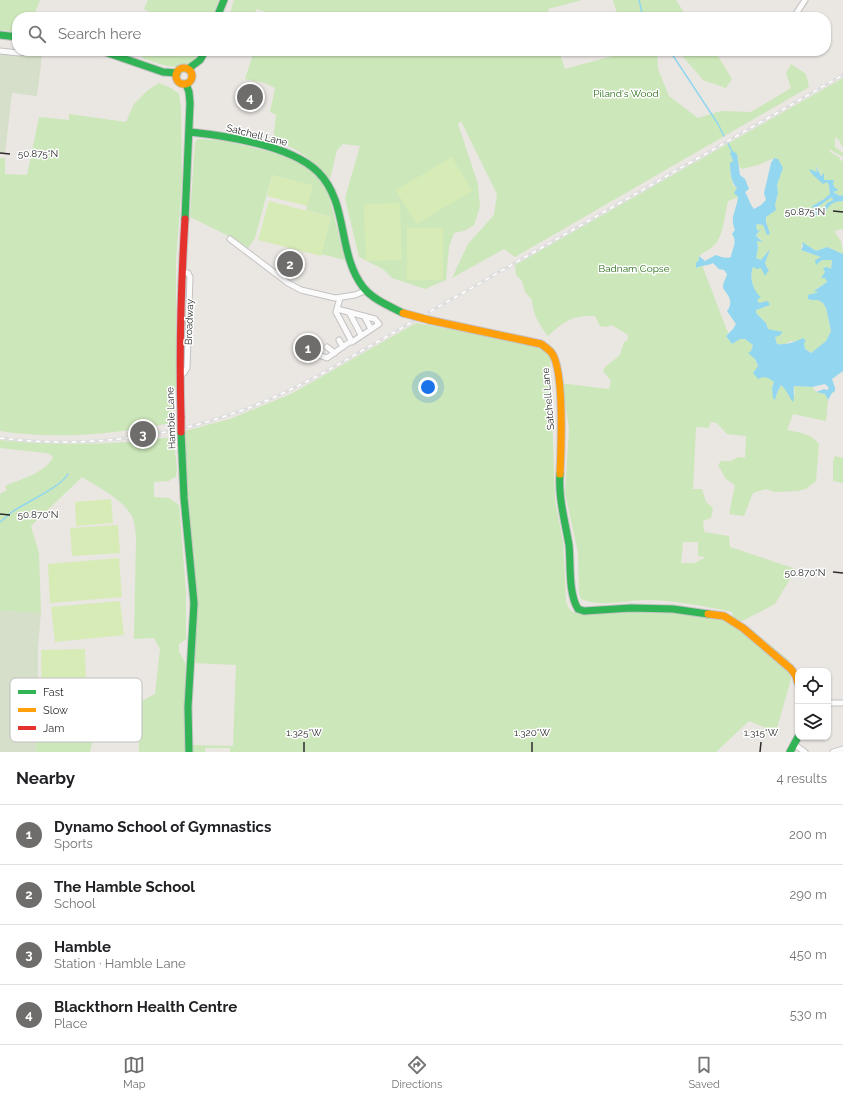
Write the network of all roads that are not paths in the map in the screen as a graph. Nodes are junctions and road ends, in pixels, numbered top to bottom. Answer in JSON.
{"nodes":[{"id":1,"x":224,"y":0,"type":"edge"},
{"id":2,"x":805,"y":0,"type":"edge"},
{"id":3,"x":219,"y":12,"type":"edge"},
{"id":4,"x":797,"y":12,"type":"edge"},
{"id":5,"x":0,"y":35,"type":"edge"},
{"id":6,"x":12,"y":36,"type":"edge"},
{"id":7,"x":0,"y":51,"type":"edge"},
{"id":8,"x":12,"y":53,"type":"edge"},
{"id":9,"x":117,"y":56,"type":"edge"},
{"id":10,"x":202,"y":56,"type":"edge"},
{"id":11,"x":200,"y":60,"type":"junction"},
{"id":12,"x":188,"y":69,"type":"junction"},
{"id":13,"x":163,"y":72,"type":"junction"},
{"id":14,"x":177,"y":73,"type":"junction"},
{"id":15,"x":192,"y":77,"type":"junction"},
{"id":16,"x":178,"y":81,"type":"junction"},
{"id":17,"x":186,"y":84,"type":"junction"},
{"id":18,"x":190,"y":132,"type":"junction"},
{"id":19,"x":230,"y":239,"type":"dead end"},
{"id":20,"x":367,"y":290,"type":"junction"},
{"id":21,"x":340,"y":298,"type":"junction"},
{"id":22,"x":336,"y":309,"type":"junction"},
{"id":23,"x":349,"y":312,"type":"junction"},
{"id":24,"x":364,"y":316,"type":"junction"},
{"id":25,"x":371,"y":330,"type":"junction"},
{"id":26,"x":361,"y":336,"type":"junction"},
{"id":27,"x":339,"y":340,"type":"dead end"},
{"id":28,"x":351,"y":341,"type":"junction"},
{"id":29,"x":327,"y":347,"type":"dead end"},
{"id":30,"x":344,"y":347,"type":"junction"},
{"id":31,"x":335,"y":352,"type":"junction"},
{"id":32,"x":319,"y":355,"type":"dead end"},
{"id":33,"x":795,"y":675,"type":"edge"},
{"id":34,"x":843,"y":702,"type":"edge"},
{"id":35,"x":831,"y":703,"type":"edge"},
{"id":36,"x":797,"y":740,"type":"edge"},
{"id":37,"x":795,"y":745,"type":"junction"},
{"id":38,"x":842,"y":751,"type":"edge"},
{"id":39,"x":189,"y":752,"type":"edge"},
{"id":40,"x":790,"y":752,"type":"edge"},
{"id":41,"x":805,"y":752,"type":"edge"},
{"id":42,"x":833,"y":752,"type":"edge"}],
"edges":[{"from":1,"to":3,"type":"street"},
{"from":2,"to":4,"type":"street"},
{"from":5,"to":6,"type":"street"},
{"from":7,"to":8,"type":"street"},
{"from":9,"to":13,"type":"street"},
{"from":10,"to":11,"type":"street"},
{"from":11,"to":12,"type":"street"},
{"from":11,"to":15,"type":"street"},
{"from":12,"to":14,"type":"street"},
{"from":12,"to":15,"type":"street"},
{"from":13,"to":14,"type":"street"},
{"from":13,"to":16,"type":"street"},
{"from":14,"to":16,"type":"street"},
{"from":15,"to":17,"type":"street"},
{"from":16,"to":17,"type":"street"},
{"from":17,"to":18,"type":"street","name":"Hamble Lane"},
{"from":18,"to":20,"type":"street","name":"Satchell Lane"},
{"from":18,"to":39,"type":"street","name":"Hamble Lane","bridge":true},
{"from":19,"to":21,"type":"street"},
{"from":20,"to":21,"type":"street"},
{"from":20,"to":33,"type":"street","name":"Satchell Lane","bridge":true},
{"from":21,"to":22,"type":"street"},
{"from":22,"to":23,"type":"street"},
{"from":22,"to":28,"type":"street"},
{"from":23,"to":24,"type":"street"},
{"from":23,"to":26,"type":"street"},
{"from":24,"to":25,"type":"street"},
{"from":24,"to":25,"type":"street"},
{"from":25,"to":26,"type":"street"},
{"from":26,"to":28,"type":"street"},
{"from":27,"to":30,"type":"street"},
{"from":28,"to":30,"type":"street"},
{"from":29,"to":31,"type":"street"},
{"from":30,"to":31,"type":"street"},
{"from":31,"to":32,"type":"street"},
{"from":34,"to":35,"type":"street"},
{"from":36,"to":37,"type":"street"},
{"from":37,"to":40,"type":"street"},
{"from":37,"to":41,"type":"street"},
{"from":38,"to":42,"type":"street"}]}
